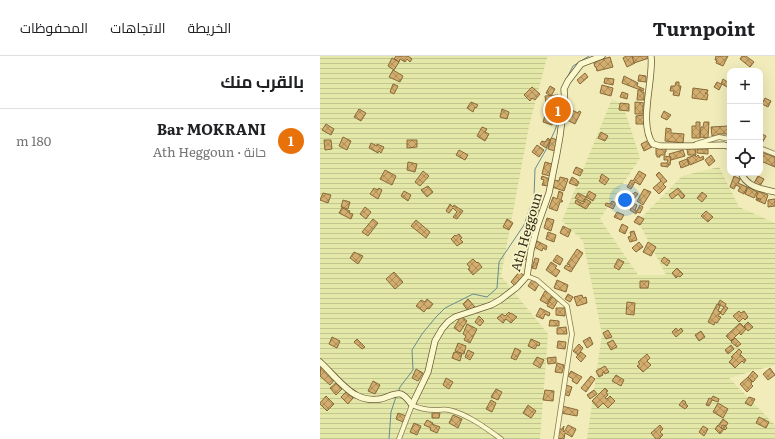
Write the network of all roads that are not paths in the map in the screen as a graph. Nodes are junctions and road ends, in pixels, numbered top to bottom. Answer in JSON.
{"nodes":[{"id":1,"x":602,"y":56,"type":"edge"},
{"id":2,"x":651,"y":56,"type":"edge"},
{"id":3,"x":727,"y":139,"type":"edge"},
{"id":4,"x":690,"y":146,"type":"junction"},
{"id":5,"x":727,"y":146,"type":"edge"},
{"id":6,"x":763,"y":149,"type":"edge"},
{"id":7,"x":775,"y":154,"type":"edge"},
{"id":8,"x":743,"y":176,"type":"edge"},
{"id":9,"x":775,"y":192,"type":"edge"},
{"id":10,"x":527,"y":276,"type":"junction"},
{"id":11,"x":320,"y":362,"type":"edge"},
{"id":12,"x":412,"y":405,"type":"junction"},
{"id":13,"x":399,"y":439,"type":"edge"},
{"id":14,"x":500,"y":439,"type":"edge"},
{"id":15,"x":556,"y":439,"type":"edge"}],
"edges":[{"from":1,"to":10,"type":"street","name":"Ath Heggoun"},
{"from":2,"to":4,"type":"street"},
{"from":3,"to":4,"type":"street"},
{"from":4,"to":5,"type":"street"},
{"from":6,"to":7,"type":"street"},
{"from":8,"to":9,"type":"street"},
{"from":10,"to":12,"type":"street","name":"Ath Heggoun"},
{"from":10,"to":15,"type":"street"},
{"from":11,"to":12,"type":"street"},
{"from":12,"to":13,"type":"street","name":"Ath Heggoun"},
{"from":12,"to":14,"type":"street"}]}
